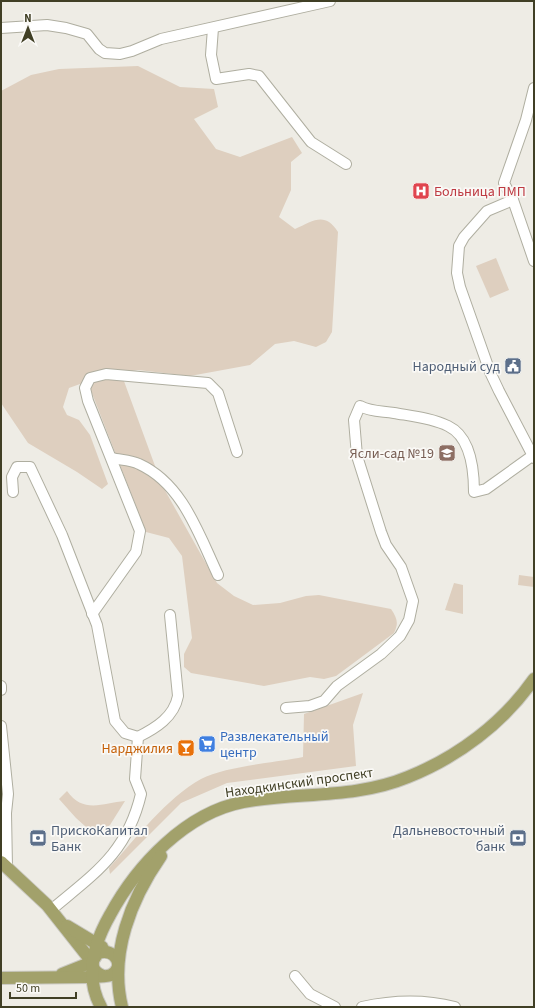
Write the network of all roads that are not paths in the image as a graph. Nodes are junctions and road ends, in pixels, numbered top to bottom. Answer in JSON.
{"nodes":[{"id":1,"x":330,"y":1,"type":"edge"},
{"id":2,"x":1,"y":28,"type":"edge"},
{"id":3,"x":213,"y":28,"type":"junction"},
{"id":4,"x":534,"y":88,"type":"edge"},
{"id":5,"x":346,"y":164,"type":"dead end"},
{"id":6,"x":513,"y":200,"type":"junction"},
{"id":7,"x":534,"y":261,"type":"edge"},
{"id":8,"x":237,"y":452,"type":"dead end"},
{"id":9,"x":533,"y":457,"type":"edge"},
{"id":10,"x":112,"y":458,"type":"junction"},
{"id":11,"x":13,"y":492,"type":"dead end"},
{"id":12,"x":218,"y":575,"type":"dead end"},
{"id":13,"x":92,"y":614,"type":"junction"},
{"id":14,"x":170,"y":615,"type":"dead end"},
{"id":15,"x":534,"y":679,"type":"edge"},
{"id":16,"x":1,"y":686,"type":"edge"},
{"id":17,"x":1,"y":690,"type":"edge"},
{"id":18,"x":286,"y":708,"type":"dead end"},
{"id":19,"x":1,"y":726,"type":"edge"},
{"id":20,"x":138,"y":737,"type":"junction"},
{"id":21,"x":182,"y":830,"type":"junction"},
{"id":22,"x":4,"y":865,"type":"edge"},
{"id":23,"x":51,"y":910,"type":"junction"},
{"id":24,"x":60,"y":920,"type":"junction"},
{"id":25,"x":96,"y":943,"type":"junction"},
{"id":26,"x":108,"y":951,"type":"junction"},
{"id":27,"x":92,"y":962,"type":"junction"},
{"id":28,"x":118,"y":964,"type":"junction"},
{"id":29,"x":98,"y":976,"type":"junction"},
{"id":30,"x":295,"y":976,"type":"dead end"},
{"id":31,"x":46,"y":977,"type":"junction"},
{"id":32,"x":1,"y":978,"type":"edge"},
{"id":33,"x":101,"y":1007,"type":"edge"},
{"id":34,"x":122,"y":1007,"type":"edge"},
{"id":35,"x":335,"y":1007,"type":"edge"},
{"id":36,"x":362,"y":1007,"type":"edge"},
{"id":37,"x":455,"y":1007,"type":"edge"}],
"edges":[{"from":1,"to":3,"type":"street"},
{"from":2,"to":3,"type":"street"},
{"from":3,"to":5,"type":"street"},
{"from":4,"to":6,"type":"street"},
{"from":6,"to":7,"type":"street"},
{"from":6,"to":9,"type":"street"},
{"from":8,"to":10,"type":"street"},
{"from":9,"to":18,"type":"street"},
{"from":10,"to":12,"type":"street"},
{"from":10,"to":13,"type":"street"},
{"from":11,"to":13,"type":"street"},
{"from":13,"to":20,"type":"street"},
{"from":14,"to":20,"type":"street"},
{"from":15,"to":21,"type":"main road","name":"Находкинский проспект"},
{"from":16,"to":17,"type":"street"},
{"from":19,"to":22,"type":"street"},
{"from":20,"to":23,"type":"street"},
{"from":21,"to":25,"type":"main road"},
{"from":21,"to":28,"type":"main road"},
{"from":22,"to":23,"type":"main road"},
{"from":23,"to":24,"type":"main road"},
{"from":24,"to":25,"type":"main road"},
{"from":24,"to":27,"type":"main road"},
{"from":25,"to":26,"type":"main road"},
{"from":25,"to":27,"type":"main road"},
{"from":26,"to":27,"type":"main road"},
{"from":26,"to":28,"type":"main road"},
{"from":27,"to":29,"type":"main road"},
{"from":27,"to":31,"type":"main road"},
{"from":28,"to":29,"type":"main road"},
{"from":28,"to":34,"type":"main road"},
{"from":29,"to":31,"type":"main road"},
{"from":29,"to":33,"type":"main road"},
{"from":30,"to":35,"type":"street"},
{"from":31,"to":32,"type":"main road"},
{"from":36,"to":37,"type":"street"}]}
